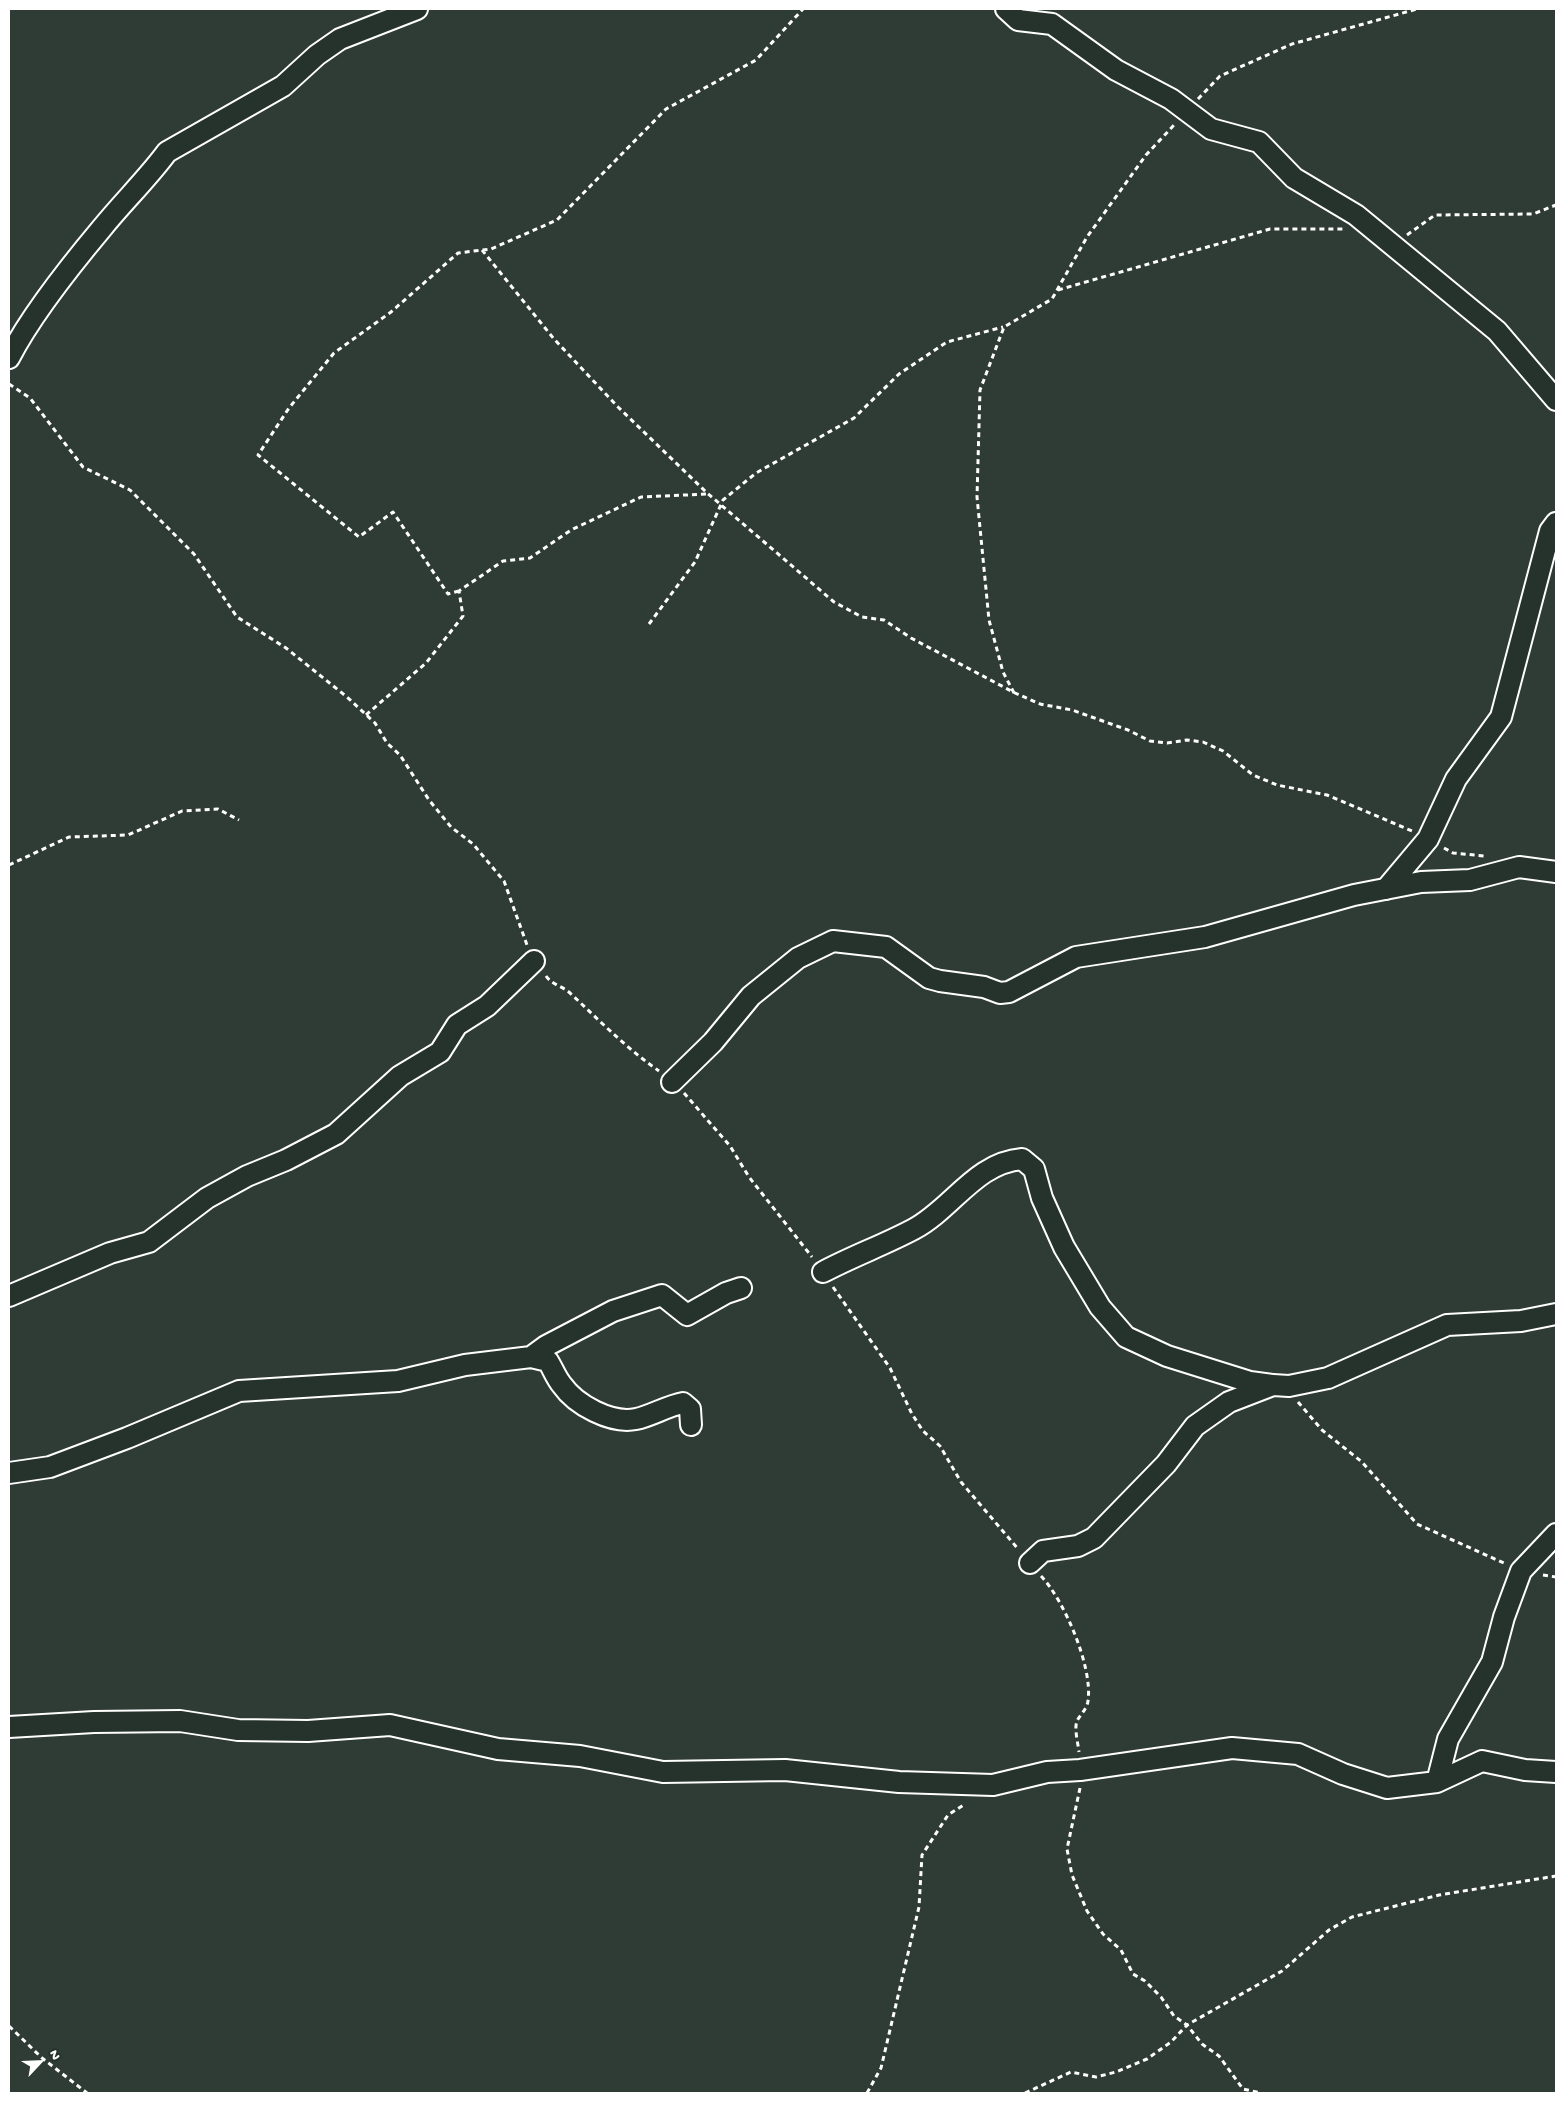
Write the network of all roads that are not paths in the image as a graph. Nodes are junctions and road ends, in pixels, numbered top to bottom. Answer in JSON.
{"nodes":[{"id":1,"x":417,"y":9,"type":"edge"},
{"id":2,"x":1006,"y":9,"type":"edge"},
{"id":3,"x":9,"y":358,"type":"edge"},
{"id":4,"x":1556,"y":400,"type":"edge"},
{"id":5,"x":1556,"y":523,"type":"edge"},
{"id":6,"x":1556,"y":872,"type":"edge"},
{"id":7,"x":1386,"y":889,"type":"junction"},
{"id":8,"x":534,"y":961,"type":"road end"},
{"id":9,"x":672,"y":1082,"type":"road end"},
{"id":10,"x":823,"y":1272,"type":"road end"},
{"id":11,"x":741,"y":1288,"type":"dead end"},
{"id":12,"x":9,"y":1296,"type":"edge"},
{"id":13,"x":1556,"y":1314,"type":"edge"},
{"id":14,"x":531,"y":1357,"type":"junction"},
{"id":15,"x":1281,"y":1386,"type":"junction"},
{"id":16,"x":691,"y":1425,"type":"dead end"},
{"id":17,"x":9,"y":1473,"type":"edge"},
{"id":18,"x":1556,"y":1534,"type":"edge"},
{"id":19,"x":1030,"y":1564,"type":"road end"},
{"id":20,"x":9,"y":1727,"type":"edge"},
{"id":21,"x":1556,"y":1772,"type":"edge"},
{"id":22,"x":1437,"y":1782,"type":"junction"}],
"edges":[{"from":1,"to":3,"type":"street"},
{"from":2,"to":4,"type":"street"},
{"from":5,"to":7,"type":"street"},
{"from":6,"to":7,"type":"street"},
{"from":7,"to":9,"type":"street"},
{"from":8,"to":12,"type":"street"},
{"from":10,"to":15,"type":"street"},
{"from":11,"to":14,"type":"street"},
{"from":13,"to":15,"type":"street"},
{"from":14,"to":16,"type":"street"},
{"from":14,"to":17,"type":"street"},
{"from":15,"to":19,"type":"street"},
{"from":18,"to":22,"type":"street"},
{"from":20,"to":22,"type":"street"},
{"from":21,"to":22,"type":"street"}]}
